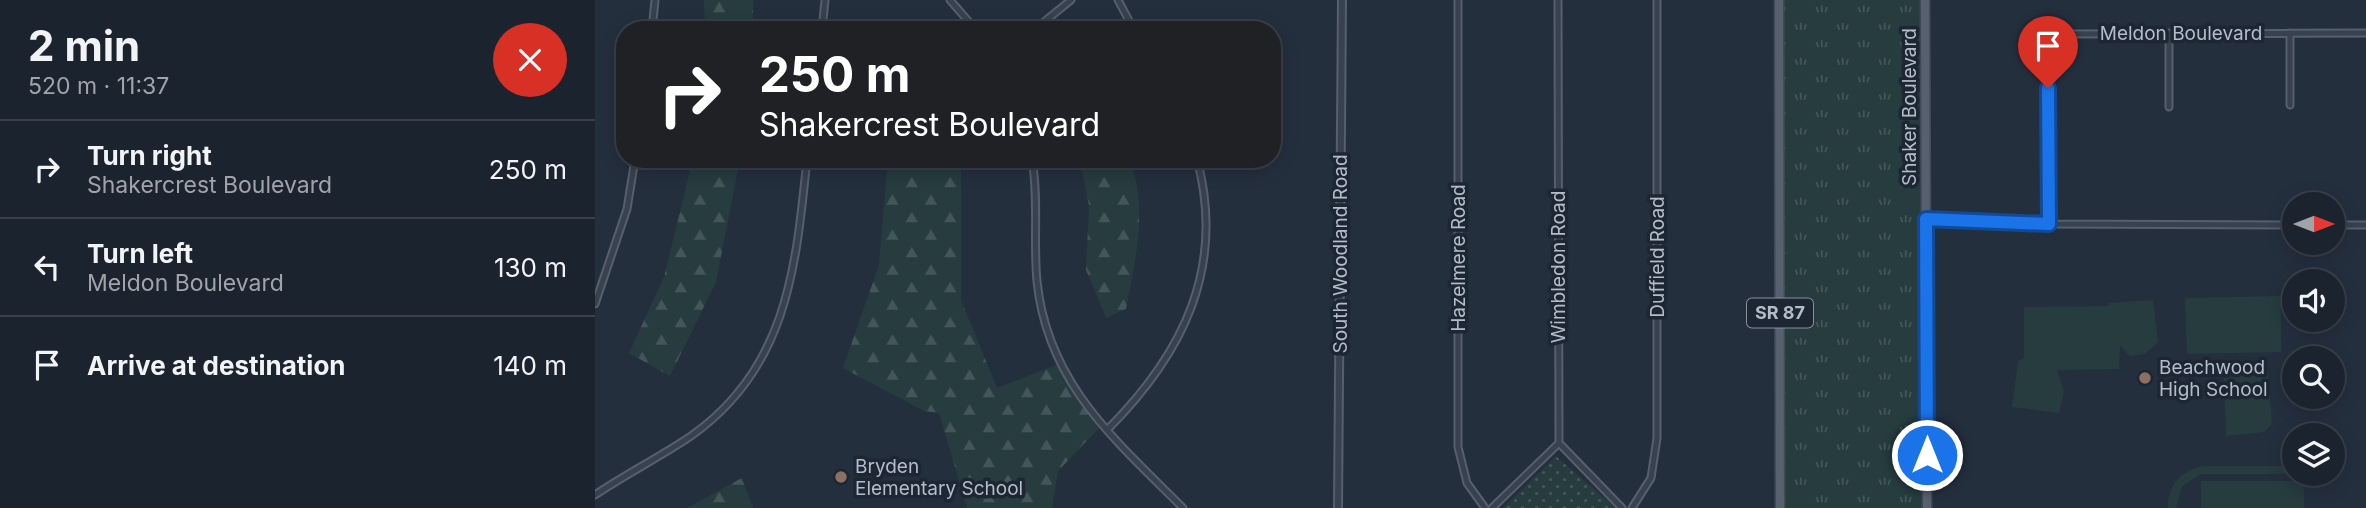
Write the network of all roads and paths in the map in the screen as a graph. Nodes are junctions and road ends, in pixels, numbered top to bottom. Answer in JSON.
{"nodes":[{"id":1,"x":655,"y":0,"type":"edge"},
{"id":2,"x":825,"y":0,"type":"edge"},
{"id":3,"x":950,"y":0,"type":"edge"},
{"id":4,"x":1071,"y":0,"type":"edge"},
{"id":5,"x":1118,"y":0,"type":"edge"},
{"id":6,"x":1342,"y":0,"type":"edge"},
{"id":7,"x":1458,"y":0,"type":"edge"},
{"id":8,"x":1558,"y":0,"type":"edge"},
{"id":9,"x":1657,"y":0,"type":"edge"},
{"id":10,"x":1779,"y":0,"type":"edge"},
{"id":11,"x":1924,"y":0,"type":"edge"},
{"id":12,"x":653,"y":21,"type":"edge"},
{"id":13,"x":822,"y":21,"type":"edge"},
{"id":14,"x":968,"y":21,"type":"edge"},
{"id":15,"x":1045,"y":21,"type":"edge"},
{"id":16,"x":1129,"y":21,"type":"edge"},
{"id":17,"x":2169,"y":33,"type":"junction"},
{"id":18,"x":2290,"y":33,"type":"junction"},
{"id":19,"x":2366,"y":33,"type":"edge"},
{"id":20,"x":2290,"y":105,"type":"dead end"},
{"id":21,"x":2169,"y":107,"type":"dead end"},
{"id":22,"x":634,"y":168,"type":"edge"},
{"id":23,"x":806,"y":168,"type":"edge"},
{"id":24,"x":1033,"y":168,"type":"edge"},
{"id":25,"x":1199,"y":168,"type":"edge"},
{"id":26,"x":1926,"y":219,"type":"junction"},
{"id":27,"x":2049,"y":224,"type":"junction"},
{"id":28,"x":2282,"y":225,"type":"edge"},
{"id":29,"x":2345,"y":225,"type":"edge"},
{"id":30,"x":2366,"y":225,"type":"edge"},
{"id":31,"x":595,"y":304,"type":"edge"},
{"id":32,"x":1107,"y":430,"type":"junction"},
{"id":33,"x":1559,"y":443,"type":"junction"},
{"id":34,"x":595,"y":495,"type":"edge"},
{"id":35,"x":1183,"y":508,"type":"edge"},
{"id":36,"x":1338,"y":508,"type":"edge"},
{"id":37,"x":1485,"y":508,"type":"edge"},
{"id":38,"x":1492,"y":508,"type":"edge"},
{"id":39,"x":1622,"y":508,"type":"edge"},
{"id":40,"x":1632,"y":508,"type":"edge"},
{"id":41,"x":1780,"y":508,"type":"edge"},
{"id":42,"x":1927,"y":508,"type":"edge"}],
"edges":[{"from":1,"to":12,"type":"street"},
{"from":2,"to":13,"type":"street"},
{"from":3,"to":14,"type":"street"},
{"from":4,"to":15,"type":"street"},
{"from":5,"to":16,"type":"street"},
{"from":6,"to":36,"type":"street","name":"South Woodland Road"},
{"from":7,"to":37,"type":"street","name":"Hazelmere Road"},
{"from":8,"to":33,"type":"street","name":"Wimbledon Road"},
{"from":9,"to":40,"type":"street","name":"Duffield Road"},
{"from":10,"to":41,"type":"main road","number":"SR 87"},
{"from":11,"to":26,"type":"main road","name":"Shaker Boulevard"},
{"from":17,"to":18,"type":"street","name":"Meldon Boulevard"},
{"from":17,"to":21,"type":"street"},
{"from":17,"to":27,"type":"street","name":"Meldon Boulevard"},
{"from":18,"to":19,"type":"street","name":"Meldon Boulevard"},
{"from":18,"to":20,"type":"street"},
{"from":22,"to":31,"type":"street"},
{"from":23,"to":34,"type":"street"},
{"from":24,"to":32,"type":"street"},
{"from":25,"to":32,"type":"street"},
{"from":26,"to":27,"type":"street"},
{"from":26,"to":42,"type":"main road","name":"Shaker Boulevard"},
{"from":27,"to":28,"type":"street"},
{"from":29,"to":30,"type":"street"},
{"from":32,"to":35,"type":"street"},
{"from":33,"to":38,"type":"street"},
{"from":33,"to":39,"type":"street"}]}
